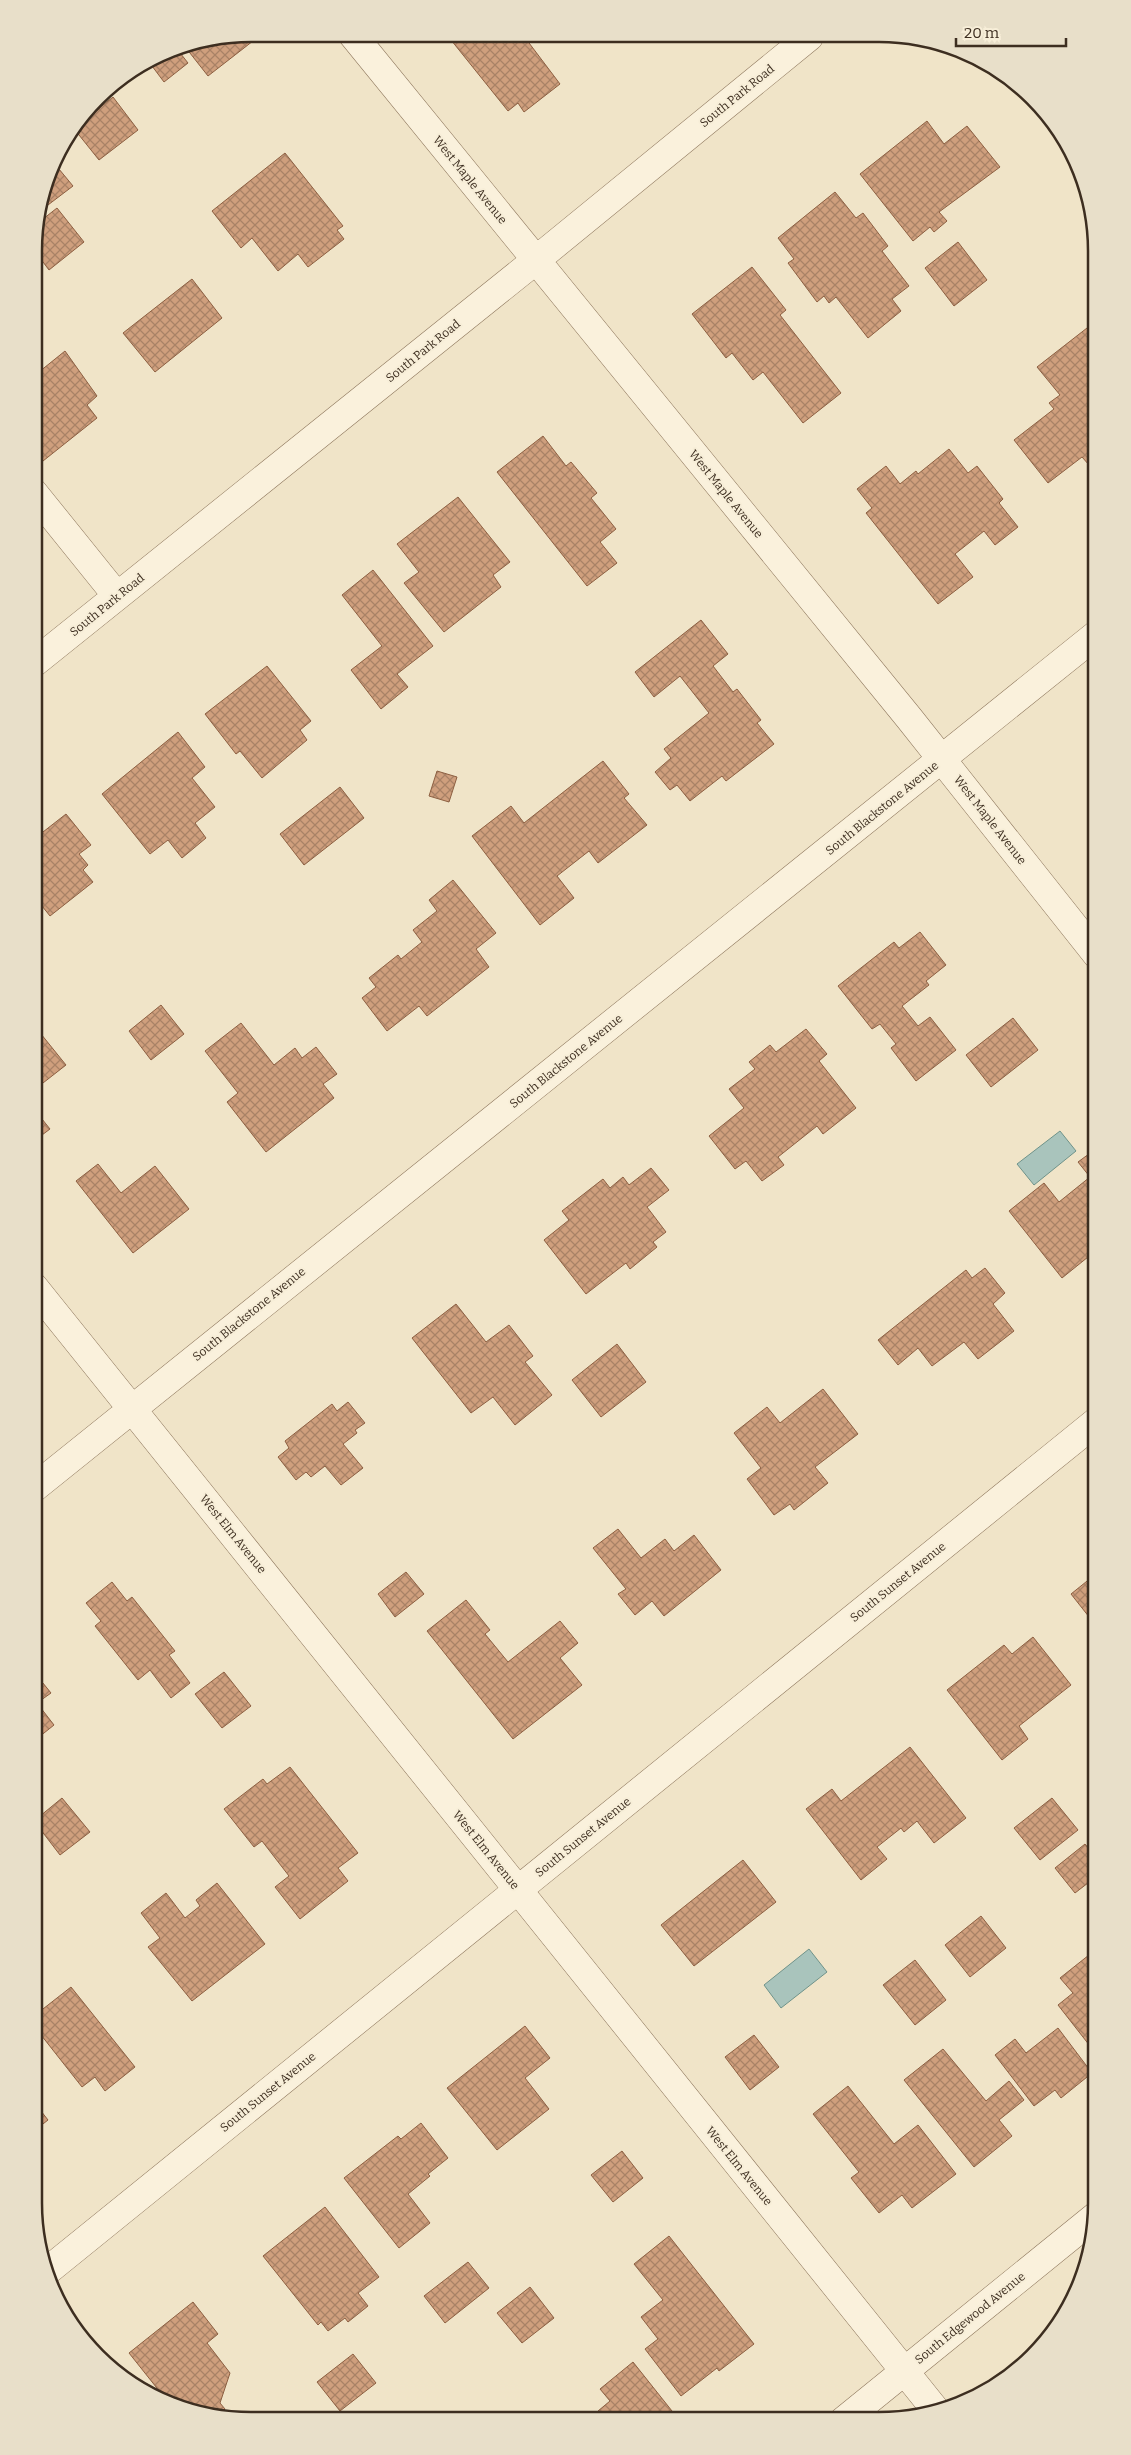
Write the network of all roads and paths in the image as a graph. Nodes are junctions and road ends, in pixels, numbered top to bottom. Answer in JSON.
{"nodes":[{"id":1,"x":359,"y":42,"type":"edge"},
{"id":2,"x":803,"y":42,"type":"edge"},
{"id":3,"x":536,"y":260,"type":"junction"},
{"id":4,"x":42,"y":503,"type":"edge"},
{"id":5,"x":117,"y":596,"type":"junction"},
{"id":6,"x":1088,"y":641,"type":"edge"},
{"id":7,"x":42,"y":657,"type":"edge"},
{"id":8,"x":942,"y":760,"type":"junction"},
{"id":9,"x":1088,"y":944,"type":"edge"},
{"id":10,"x":42,"y":1297,"type":"edge"},
{"id":11,"x":131,"y":1408,"type":"junction"},
{"id":12,"x":1088,"y":1428,"type":"edge"},
{"id":13,"x":42,"y":1481,"type":"edge"},
{"id":14,"x":518,"y":1889,"type":"junction"},
{"id":15,"x":1088,"y":2223,"type":"edge"},
{"id":16,"x":53,"y":2267,"type":"edge"},
{"id":17,"x":905,"y":2372,"type":"junction"},
{"id":18,"x":932,"y":2405,"type":"edge"},
{"id":19,"x":854,"y":2412,"type":"edge"}],
"edges":[{"from":1,"to":3,"type":"street","name":"West Maple Avenue"},
{"from":2,"to":3,"type":"street","name":"South Park Road"},
{"from":3,"to":5,"type":"street","name":"South Park Road"},
{"from":3,"to":8,"type":"street","name":"West Maple Avenue"},
{"from":4,"to":5,"type":"street"},
{"from":5,"to":7,"type":"street","name":"South Park Road"},
{"from":6,"to":8,"type":"street","name":"South Blackstone Avenue"},
{"from":8,"to":9,"type":"street","name":"West Maple Avenue"},
{"from":8,"to":11,"type":"street","name":"South Blackstone Avenue"},
{"from":10,"to":11,"type":"street","name":"West Elm Avenue"},
{"from":11,"to":13,"type":"street","name":"South Blackstone Avenue"},
{"from":11,"to":14,"type":"street","name":"West Elm Avenue"},
{"from":12,"to":14,"type":"street","name":"South Sunset Avenue"},
{"from":14,"to":16,"type":"street","name":"South Sunset Avenue"},
{"from":14,"to":17,"type":"street","name":"West Elm Avenue"},
{"from":15,"to":17,"type":"street","name":"South Edgewood Avenue"},
{"from":17,"to":18,"type":"street","name":"West Elm Avenue"},
{"from":17,"to":19,"type":"street","name":"South Edgewood Avenue"}]}
